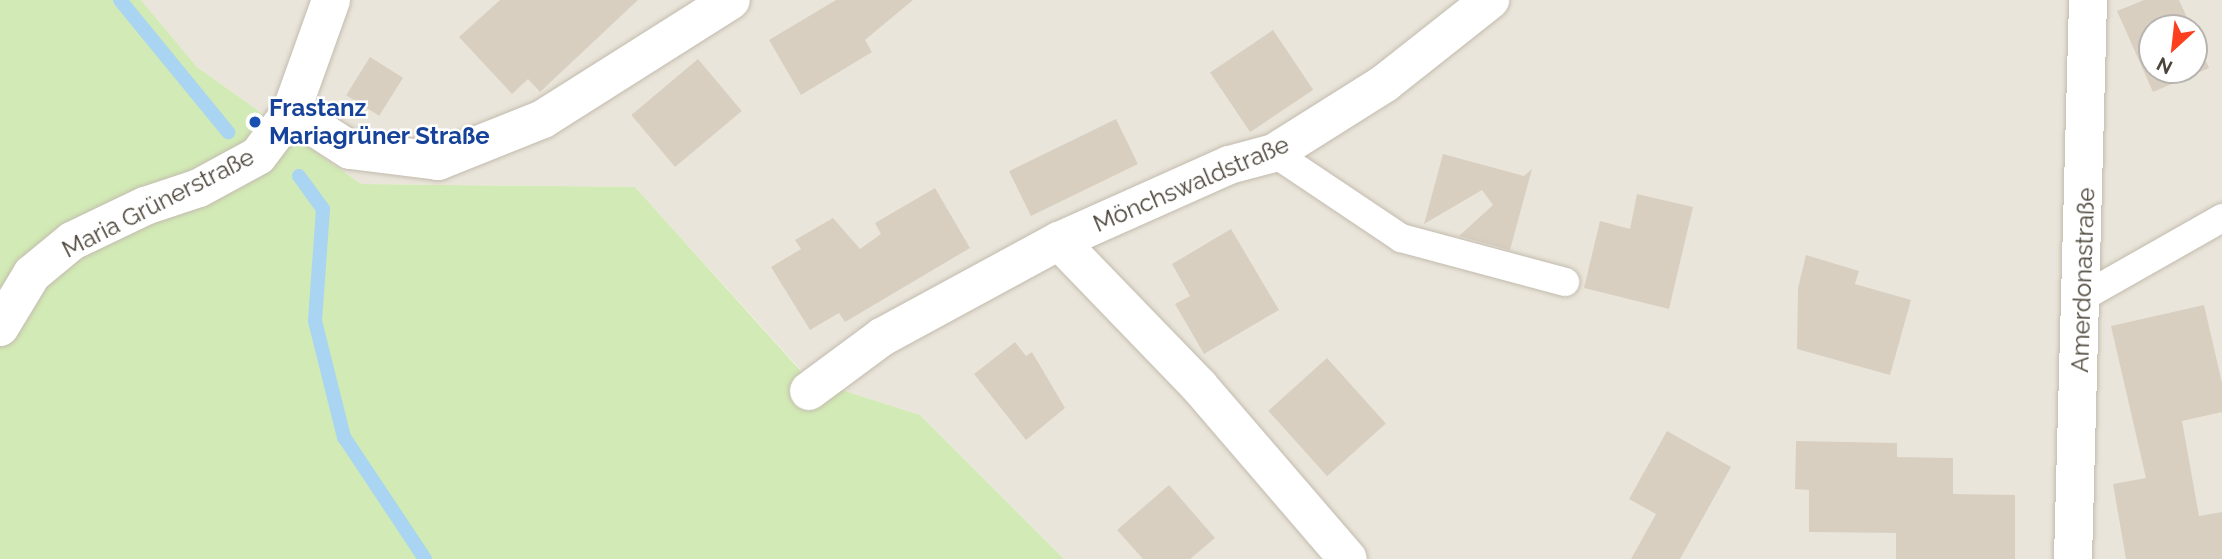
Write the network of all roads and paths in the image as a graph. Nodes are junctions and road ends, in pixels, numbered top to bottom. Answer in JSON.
{"nodes":[{"id":1,"x":331,"y":0,"type":"edge"},
{"id":2,"x":731,"y":0,"type":"edge"},
{"id":3,"x":1490,"y":0,"type":"edge"},
{"id":4,"x":2088,"y":0,"type":"edge"},
{"id":5,"x":291,"y":112,"type":"junction"},
{"id":6,"x":1273,"y":153,"type":"junction"},
{"id":7,"x":2222,"y":218,"type":"edge"},
{"id":8,"x":1059,"y":242,"type":"junction"},
{"id":9,"x":1565,"y":282,"type":"dead end"},
{"id":10,"x":2083,"y":297,"type":"junction"},
{"id":11,"x":0,"y":327,"type":"edge"},
{"id":12,"x":809,"y":391,"type":"dead end"},
{"id":13,"x":1348,"y":559,"type":"edge"},
{"id":14,"x":2073,"y":559,"type":"edge"}],
"edges":[{"from":1,"to":5,"type":"street","name":"Maria Grünerstraße"},
{"from":2,"to":5,"type":"street"},
{"from":3,"to":6,"type":"street","name":"Mönchswaldstraße"},
{"from":4,"to":10,"type":"street","name":"Amerdonastraße"},
{"from":5,"to":11,"type":"street","name":"Maria Grünerstraße"},
{"from":6,"to":8,"type":"street","name":"Mönchswaldstraße"},
{"from":6,"to":9,"type":"lane"},
{"from":7,"to":10,"type":"lane"},
{"from":8,"to":12,"type":"street","name":"Mönchswaldstraße"},
{"from":8,"to":13,"type":"street","name":"Mönchswaldstraße"},
{"from":10,"to":14,"type":"street","name":"Amerdonastraße"}]}
